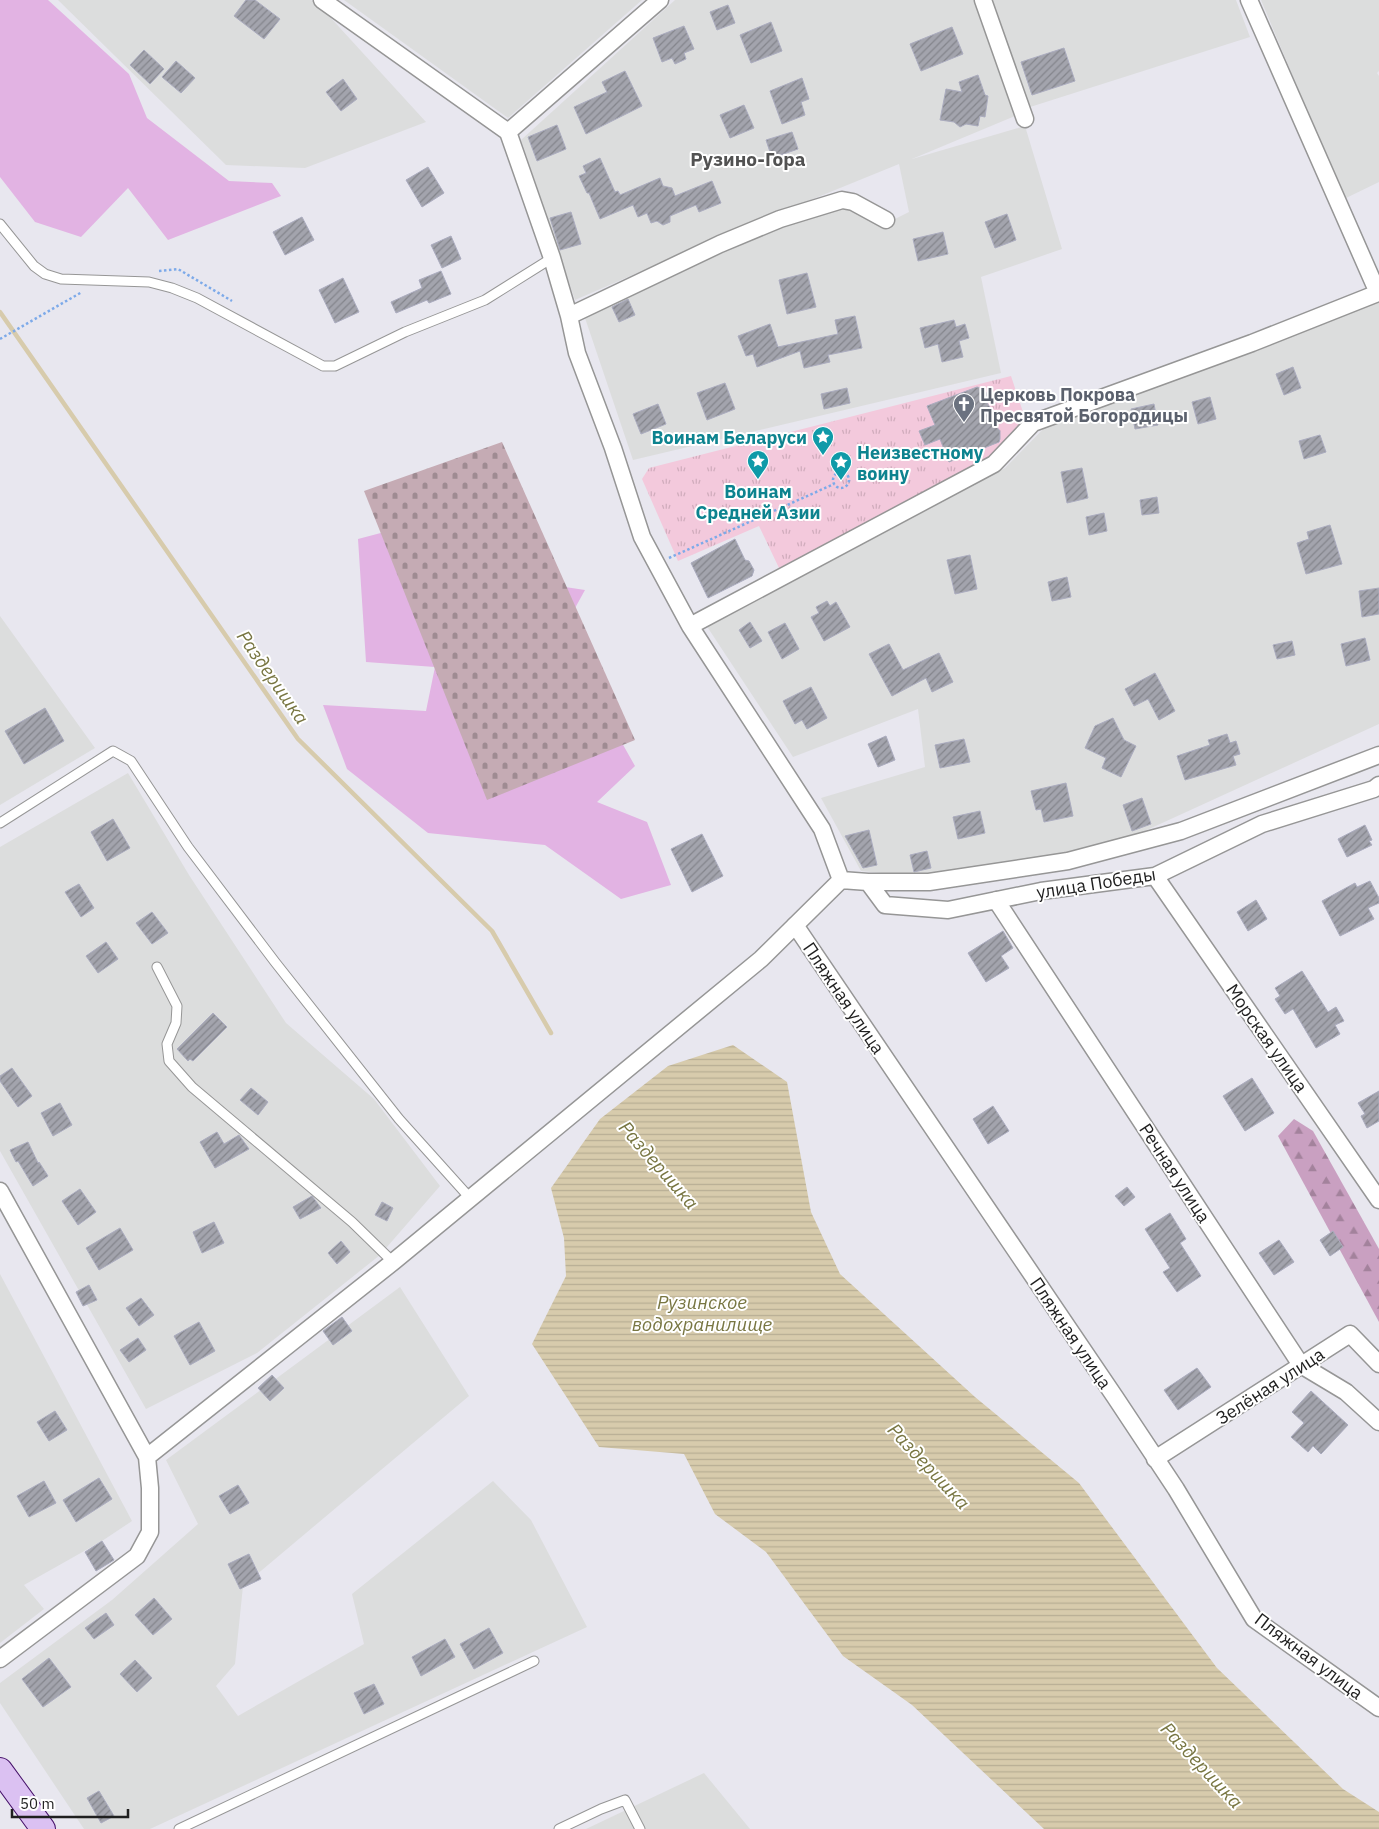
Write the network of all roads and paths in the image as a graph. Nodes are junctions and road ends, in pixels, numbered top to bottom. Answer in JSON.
{"nodes":[{"id":1,"x":322,"y":0,"type":"edge"},
{"id":2,"x":660,"y":0,"type":"edge"},
{"id":3,"x":983,"y":0,"type":"edge"},
{"id":4,"x":1249,"y":0,"type":"edge"},
{"id":5,"x":1025,"y":119,"type":"dead end"},
{"id":6,"x":508,"y":132,"type":"junction"},
{"id":7,"x":886,"y":220,"type":"dead end"},
{"id":8,"x":0,"y":224,"type":"edge"},
{"id":9,"x":552,"y":258,"type":"junction"},
{"id":10,"x":1379,"y":293,"type":"edge"},
{"id":11,"x":569,"y":316,"type":"junction"},
{"id":12,"x":24,"y":325,"type":"dead end"},
{"id":13,"x":0,"y":339,"type":"edge"},
{"id":14,"x":834,"y":484,"type":"junction"},
{"id":15,"x":657,"y":564,"type":"junction"},
{"id":16,"x":690,"y":626,"type":"junction"},
{"id":17,"x":1379,"y":755,"type":"edge"},
{"id":18,"x":1377,"y":790,"type":"edge"},
{"id":19,"x":0,"y":822,"type":"edge"},
{"id":20,"x":1155,"y":876,"type":"junction"},
{"id":21,"x":841,"y":880,"type":"junction"},
{"id":22,"x":868,"y":882,"type":"junction"},
{"id":23,"x":996,"y":900,"type":"junction"},
{"id":24,"x":795,"y":925,"type":"junction"},
{"id":25,"x":157,"y":966,"type":"dead end"},
{"id":26,"x":0,"y":1191,"type":"edge"},
{"id":27,"x":470,"y":1198,"type":"junction"},
{"id":28,"x":1379,"y":1200,"type":"edge"},
{"id":29,"x":393,"y":1262,"type":"junction"},
{"id":30,"x":1379,"y":1364,"type":"edge"},
{"id":31,"x":1301,"y":1365,"type":"junction"},
{"id":32,"x":1379,"y":1422,"type":"edge"},
{"id":33,"x":147,"y":1457,"type":"junction"},
{"id":34,"x":1155,"y":1459,"type":"junction"},
{"id":35,"x":0,"y":1659,"type":"edge"},
{"id":36,"x":534,"y":1662,"type":"dead end"},
{"id":37,"x":1379,"y":1708,"type":"edge"},
{"id":38,"x":0,"y":1770,"type":"edge"},
{"id":39,"x":43,"y":1829,"type":"edge"},
{"id":40,"x":179,"y":1829,"type":"edge"},
{"id":41,"x":558,"y":1829,"type":"edge"},
{"id":42,"x":640,"y":1829,"type":"edge"}],
"edges":[{"from":1,"to":6,"type":"street"},
{"from":2,"to":6,"type":"street"},
{"from":3,"to":5,"type":"street"},
{"from":4,"to":10,"type":"street"},
{"from":6,"to":9,"type":"street"},
{"from":7,"to":11,"type":"street"},
{"from":8,"to":9,"type":"lane"},
{"from":9,"to":11,"type":"street"},
{"from":10,"to":16,"type":"street"},
{"from":11,"to":15,"type":"street"},
{"from":12,"to":13,"type":"path"},
{"from":14,"to":14,"type":"path"},
{"from":14,"to":15,"type":"path"},
{"from":15,"to":16,"type":"street"},
{"from":16,"to":21,"type":"street"},
{"from":17,"to":22,"type":"street"},
{"from":18,"to":20,"type":"street","name":"улица Победы"},
{"from":19,"to":27,"type":"lane"},
{"from":20,"to":23,"type":"street","name":"улица Победы"},
{"from":20,"to":28,"type":"street","name":"Морская улица"},
{"from":21,"to":22,"type":"street"},
{"from":21,"to":24,"type":"street"},
{"from":22,"to":23,"type":"street","name":"улица Победы"},
{"from":23,"to":31,"type":"street","name":"Речная улица"},
{"from":24,"to":27,"type":"street"},
{"from":24,"to":34,"type":"street","name":"Пляжная улица"},
{"from":25,"to":29,"type":"lane"},
{"from":26,"to":33,"type":"street"},
{"from":27,"to":29,"type":"street"},
{"from":29,"to":33,"type":"street"},
{"from":30,"to":31,"type":"street","name":"Зелёная улица"},
{"from":31,"to":32,"type":"street","name":"Речная улица"},
{"from":31,"to":34,"type":"street","name":"Зелёная улица"},
{"from":33,"to":35,"type":"street"},
{"from":34,"to":37,"type":"street","name":"Пляжная улица"},
{"from":36,"to":40,"type":"lane"},
{"from":38,"to":39,"type":"main road"},
{"from":41,"to":42,"type":"lane"}]}
